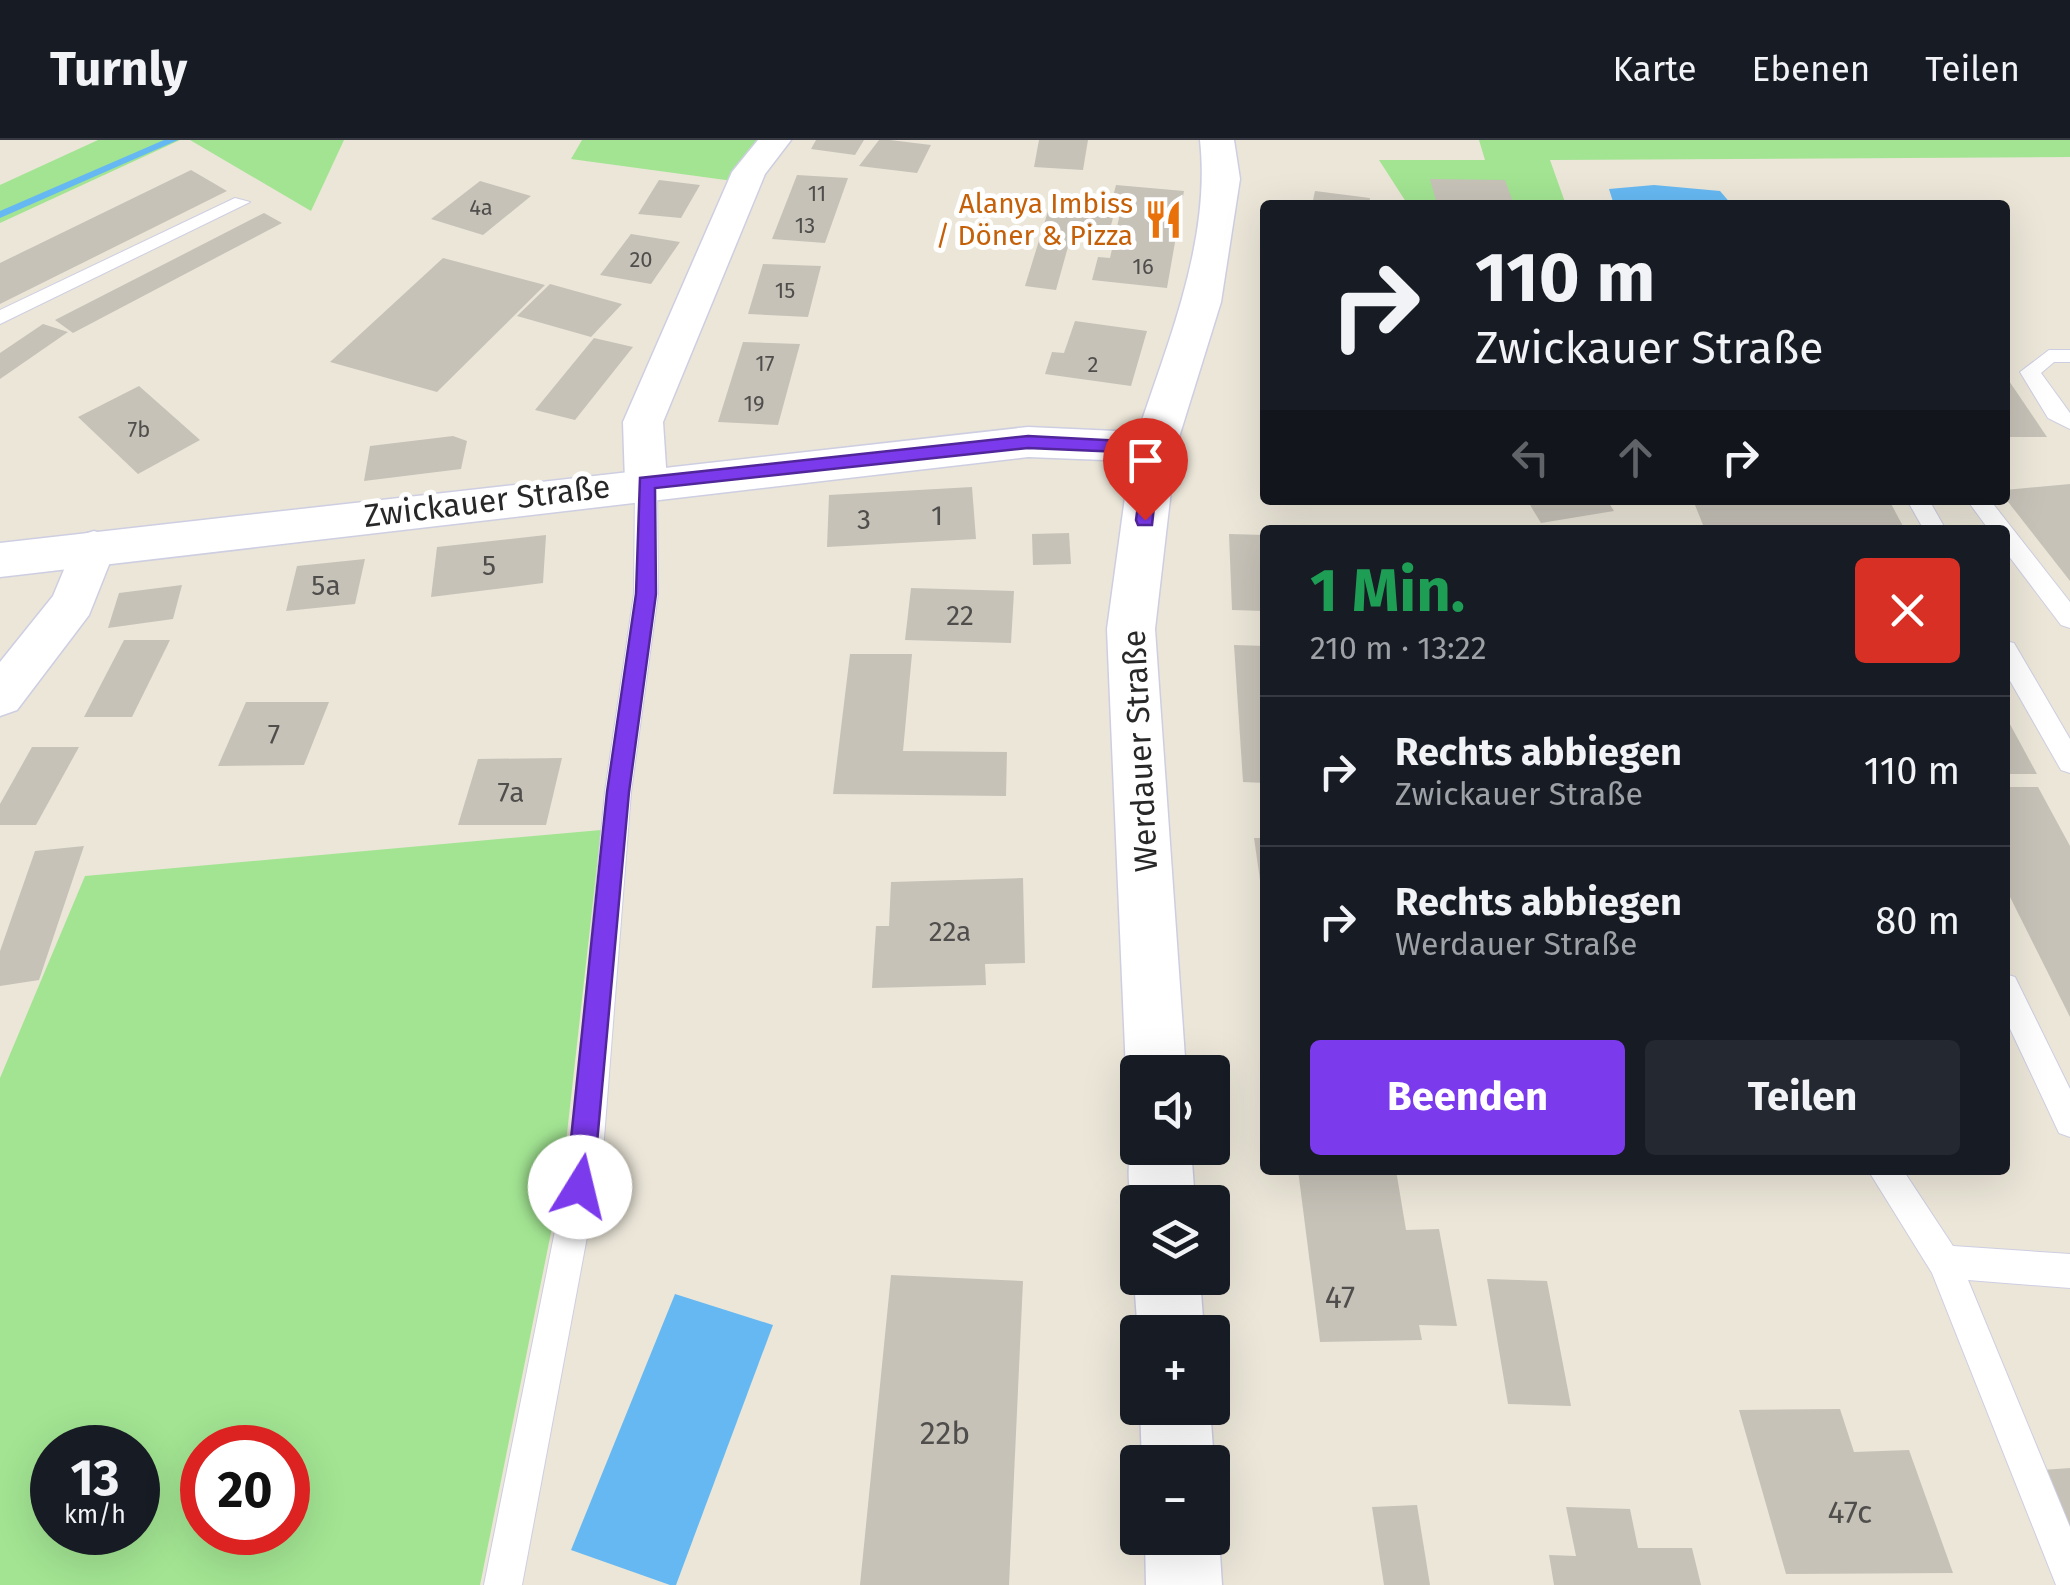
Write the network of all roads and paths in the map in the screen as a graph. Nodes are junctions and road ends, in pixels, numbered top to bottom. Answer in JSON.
{"nodes":[{"id":1,"x":775,"y":140,"type":"edge"},
{"id":2,"x":1217,"y":140,"type":"edge"},
{"id":3,"x":240,"y":202,"type":"dead end"},
{"id":4,"x":0,"y":318,"type":"edge"},
{"id":5,"x":2070,"y":356,"type":"edge"},
{"id":6,"x":2070,"y":422,"type":"edge"},
{"id":7,"x":1154,"y":447,"type":"junction"},
{"id":8,"x":646,"y":482,"type":"junction"},
{"id":9,"x":1982,"y":505,"type":"edge"},
{"id":10,"x":1998,"y":525,"type":"edge"},
{"id":11,"x":2010,"y":541,"type":"edge"},
{"id":12,"x":94,"y":547,"type":"junction"},
{"id":13,"x":0,"y":560,"type":"edge"},
{"id":14,"x":2070,"y":619,"type":"edge"},
{"id":15,"x":2010,"y":659,"type":"edge"},
{"id":16,"x":0,"y":697,"type":"edge"},
{"id":17,"x":2070,"y":762,"type":"edge"},
{"id":18,"x":2010,"y":996,"type":"edge"},
{"id":19,"x":1155,"y":1055,"type":"edge"},
{"id":20,"x":2070,"y":1122,"type":"edge"},
{"id":21,"x":1887,"y":1175,"type":"edge"},
{"id":22,"x":1944,"y":1262,"type":"junction"},
{"id":23,"x":2070,"y":1270,"type":"edge"},
{"id":24,"x":1183,"y":1555,"type":"edge"},
{"id":25,"x":2070,"y":1573,"type":"edge"},
{"id":26,"x":503,"y":1585,"type":"edge"},
{"id":27,"x":1184,"y":1585,"type":"edge"}],
"edges":[{"from":1,"to":8,"type":"street"},
{"from":2,"to":7,"type":"main road","name":"Werdauer Straße"},
{"from":3,"to":4,"type":"lane"},
{"from":5,"to":6,"type":"lane"},
{"from":7,"to":8,"type":"main road","name":"Zwickauer Straße"},
{"from":7,"to":19,"type":"main road","name":"Werdauer Straße"},
{"from":8,"to":12,"type":"main road","name":"Zwickauer Straße"},
{"from":8,"to":26,"type":"lane"},
{"from":9,"to":10,"type":"lane"},
{"from":11,"to":14,"type":"lane"},
{"from":12,"to":13,"type":"main road","name":"Zwickauer Straße"},
{"from":12,"to":16,"type":"street"},
{"from":15,"to":17,"type":"lane"},
{"from":18,"to":20,"type":"lane"},
{"from":21,"to":22,"type":"lane"},
{"from":22,"to":23,"type":"lane"},
{"from":22,"to":25,"type":"lane"},
{"from":24,"to":27,"type":"main road"}]}
